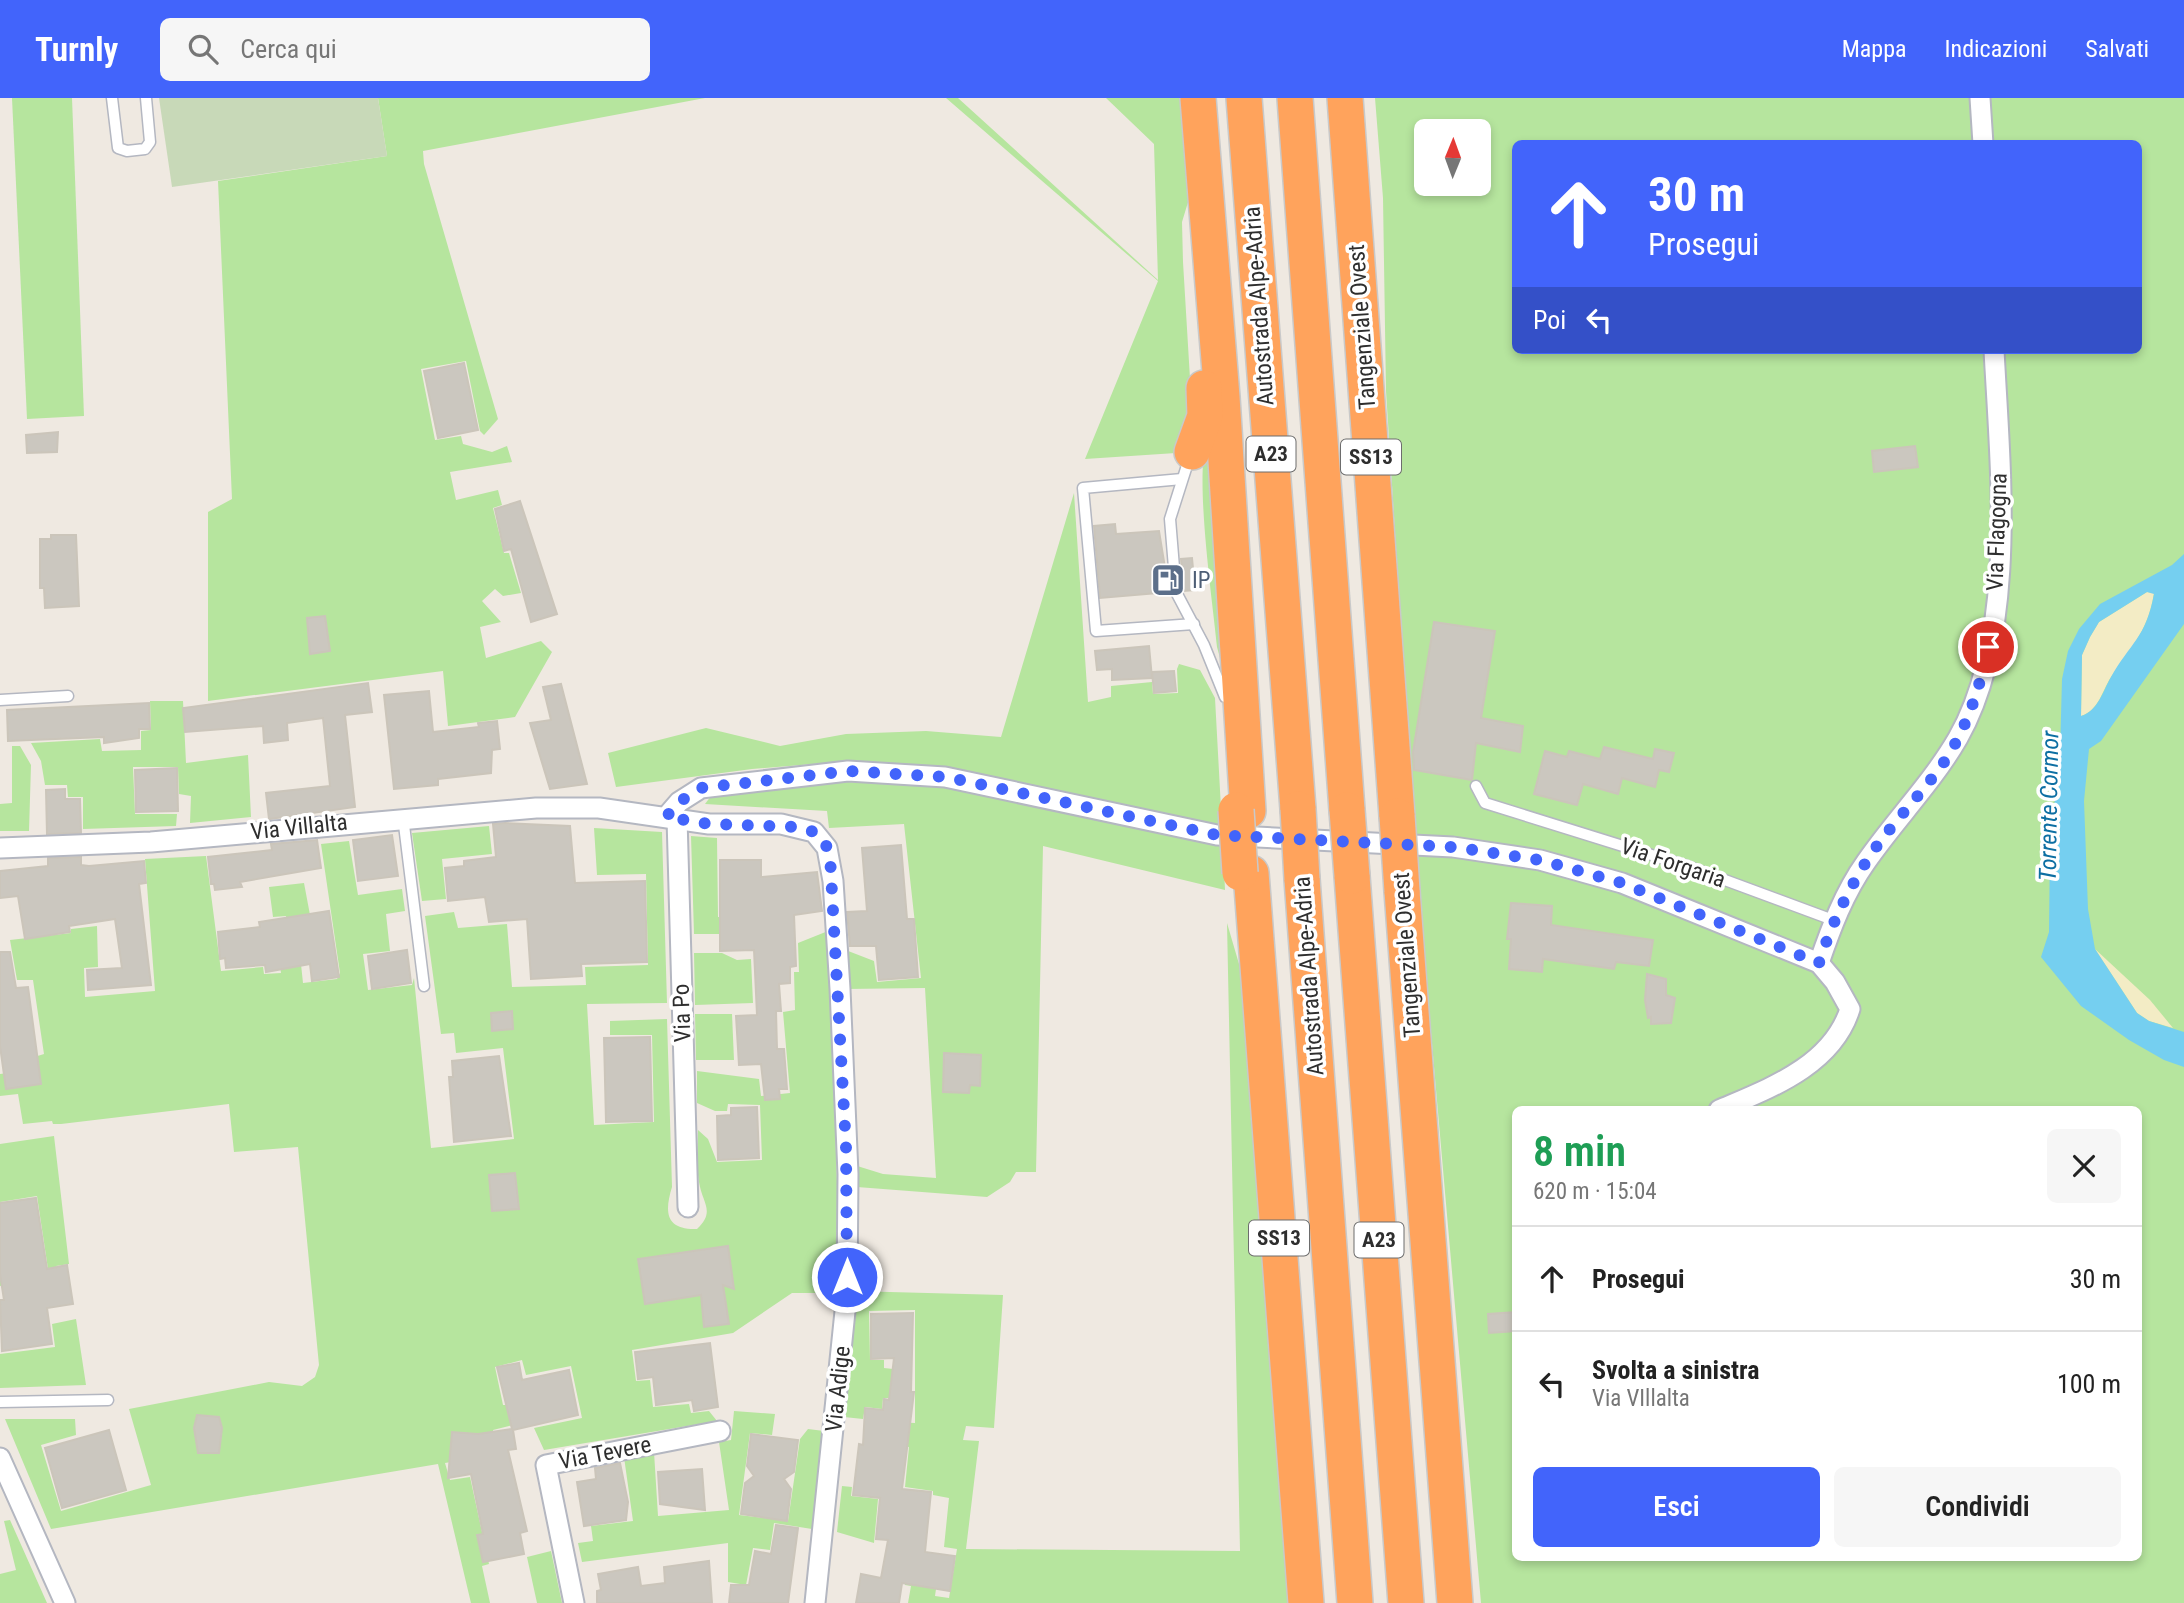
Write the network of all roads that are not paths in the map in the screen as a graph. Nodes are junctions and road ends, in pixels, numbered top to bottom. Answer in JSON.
{"nodes":[{"id":1,"x":112,"y":98,"type":"edge"},
{"id":2,"x":146,"y":98,"type":"edge"},
{"id":3,"x":1198,"y":98,"type":"edge"},
{"id":4,"x":1244,"y":98,"type":"edge"},
{"id":5,"x":1295,"y":98,"type":"edge"},
{"id":6,"x":1345,"y":98,"type":"edge"},
{"id":7,"x":1980,"y":98,"type":"edge"},
{"id":8,"x":1983,"y":140,"type":"edge"},
{"id":9,"x":1206,"y":201,"type":"junction"},
{"id":10,"x":1994,"y":354,"type":"edge"},
{"id":11,"x":1187,"y":466,"type":"junction"},
{"id":12,"x":1194,"y":624,"type":"junction"},
{"id":13,"x":68,"y":696,"type":"dead end"},
{"id":14,"x":1224,"y":697,"type":"joint"},
{"id":15,"x":0,"y":700,"type":"edge"},
{"id":16,"x":1476,"y":786,"type":"dead end"},
{"id":17,"x":1242,"y":811,"type":"junction"},
{"id":18,"x":403,"y":817,"type":"junction"},
{"id":19,"x":672,"y":818,"type":"junction"},
{"id":20,"x":0,"y":848,"type":"edge"},
{"id":21,"x":1833,"y":920,"type":"junction"},
{"id":22,"x":1819,"y":963,"type":"junction"},
{"id":23,"x":424,"y":986,"type":"dead end"},
{"id":24,"x":1727,"y":1106,"type":"edge"},
{"id":25,"x":688,"y":1207,"type":"dead end"},
{"id":26,"x":108,"y":1400,"type":"dead end"},
{"id":27,"x":0,"y":1402,"type":"edge"},
{"id":28,"x":720,"y":1432,"type":"dead end"},
{"id":29,"x":0,"y":1458,"type":"edge"},
{"id":30,"x":9,"y":1503,"type":"edge"},
{"id":31,"x":65,"y":1603,"type":"edge"},
{"id":32,"x":574,"y":1603,"type":"edge"},
{"id":33,"x":815,"y":1603,"type":"edge"},
{"id":34,"x":1306,"y":1603,"type":"edge"},
{"id":35,"x":1354,"y":1603,"type":"edge"},
{"id":36,"x":1406,"y":1603,"type":"edge"},
{"id":37,"x":1455,"y":1603,"type":"edge"}],
"edges":[{"from":1,"to":2,"type":"lane"},
{"from":3,"to":9,"type":"highway","number":"SS13"},
{"from":4,"to":35,"type":"highway","name":"Autostrada Alpe-Adria","number":"A23","bridge":true},
{"from":5,"to":36,"type":"highway","number":"A23","bridge":true},
{"from":6,"to":37,"type":"highway","name":"Tangenziale Ovest","number":"SS13","bridge":true},
{"from":7,"to":8,"type":"street"},
{"from":9,"to":11,"type":"highway"},
{"from":9,"to":17,"type":"highway","number":"SS13"},
{"from":10,"to":21,"type":"street","name":"Via Flagogna"},
{"from":11,"to":12,"type":"lane"},
{"from":11,"to":12,"type":"lane"},
{"from":12,"to":14,"type":"lane"},
{"from":13,"to":15,"type":"lane"},
{"from":14,"to":17,"type":"highway"},
{"from":16,"to":21,"type":"lane","name":"Via Forgaria"},
{"from":17,"to":34,"type":"highway","number":"SS13"},
{"from":18,"to":19,"type":"street","name":"Via Villalta"},
{"from":18,"to":20,"type":"street","name":"Via Villalta"},
{"from":18,"to":23,"type":"lane"},
{"from":19,"to":22,"type":"street","name":"Via Forgaria"},
{"from":19,"to":25,"type":"street","name":"Via Po"},
{"from":19,"to":33,"type":"street","name":"Via Adige"},
{"from":21,"to":22,"type":"street"},
{"from":22,"to":24,"type":"street"},
{"from":26,"to":27,"type":"lane"},
{"from":28,"to":32,"type":"street","name":"Via Tevere"},
{"from":29,"to":30,"type":"street"},
{"from":30,"to":31,"type":"street"}]}
